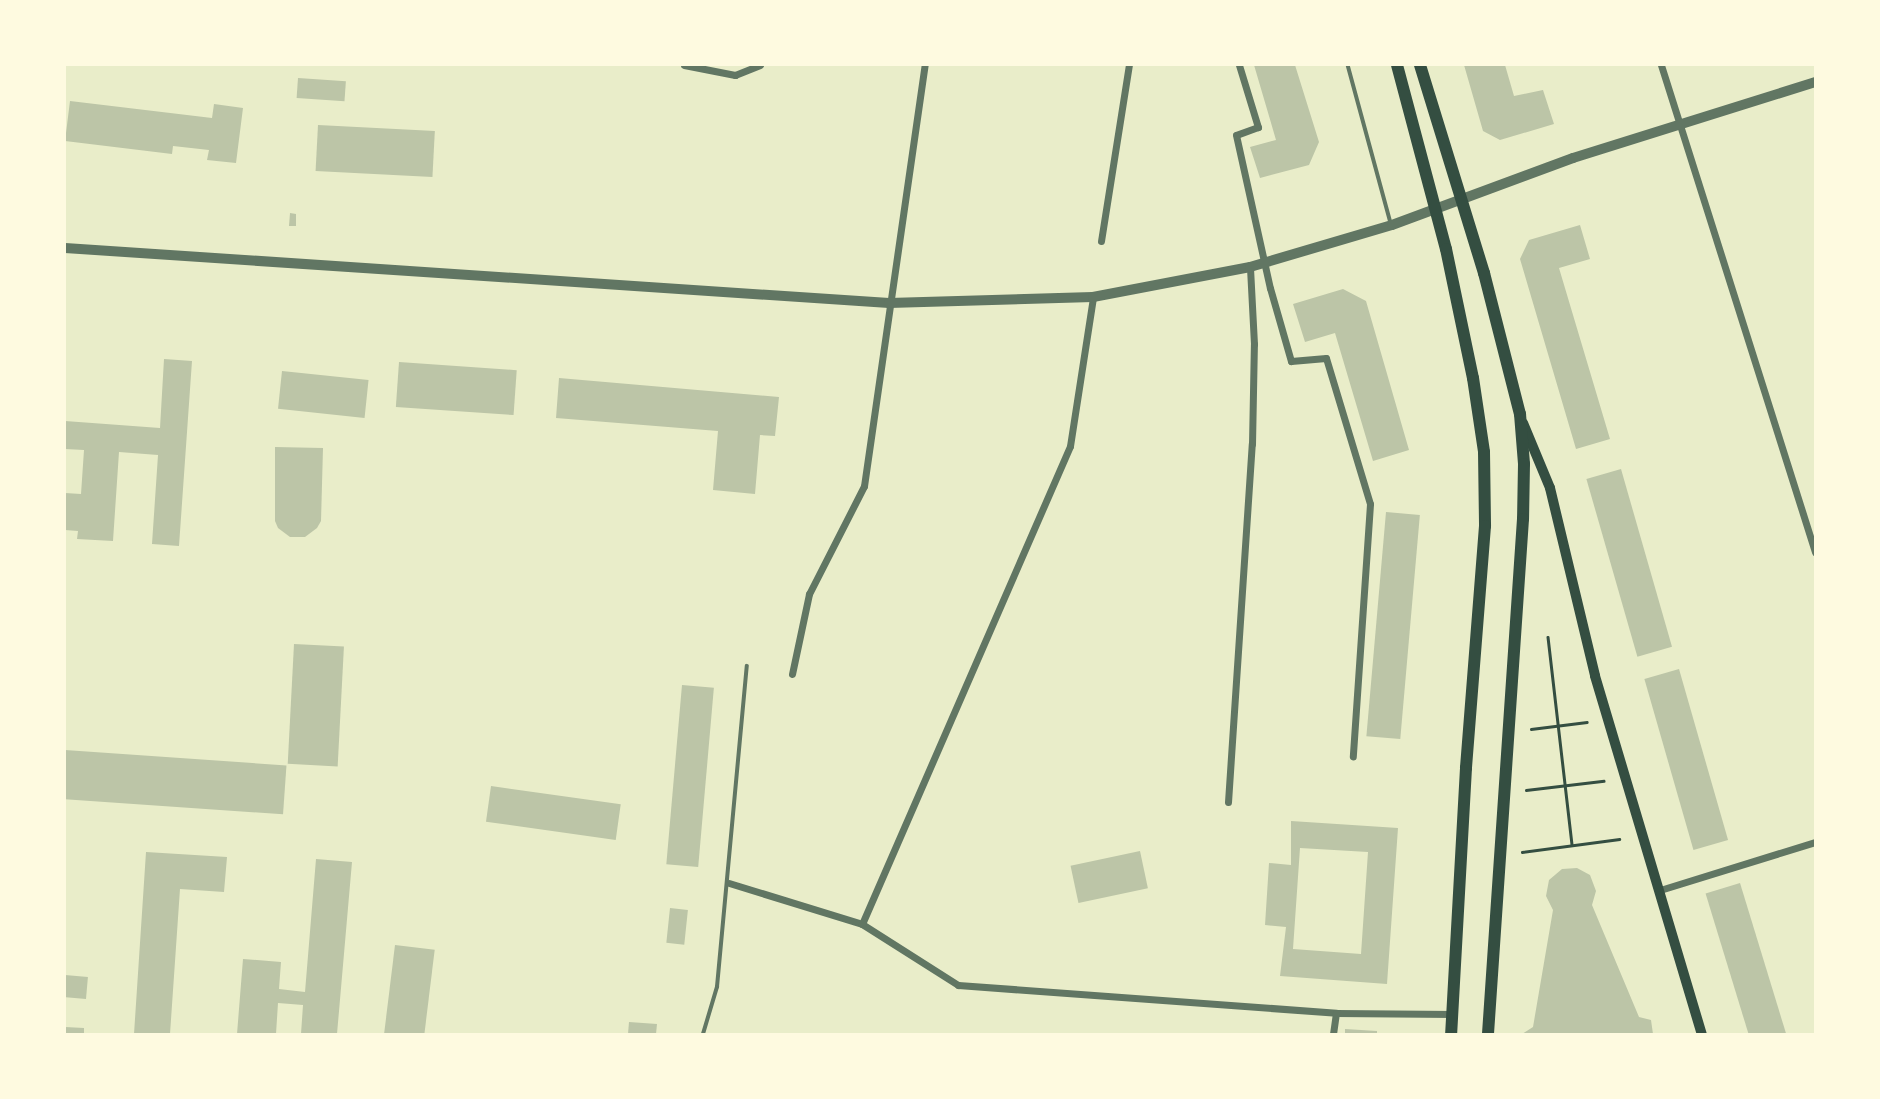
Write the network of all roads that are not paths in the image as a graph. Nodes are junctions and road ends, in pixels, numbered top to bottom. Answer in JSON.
{"nodes":[{"id":1,"x":684,"y":65,"type":"edge"},
{"id":2,"x":760,"y":65,"type":"edge"},
{"id":3,"x":925,"y":65,"type":"edge"},
{"id":4,"x":1129,"y":65,"type":"edge"},
{"id":5,"x":1240,"y":65,"type":"edge"},
{"id":6,"x":1348,"y":65,"type":"edge"},
{"id":7,"x":1397,"y":65,"type":"edge"},
{"id":8,"x":1420,"y":65,"type":"edge"},
{"id":9,"x":1661,"y":65,"type":"edge"},
{"id":10,"x":1815,"y":82,"type":"edge"},
{"id":11,"x":1681,"y":124,"type":"junction"},
{"id":12,"x":1460,"y":197,"type":"junction"},
{"id":13,"x":1436,"y":206,"type":"junction"},
{"id":14,"x":1392,"y":225,"type":"junction"},
{"id":15,"x":1101,"y":241,"type":"dead end"},
{"id":16,"x":65,"y":248,"type":"edge"},
{"id":17,"x":1264,"y":263,"type":"junction"},
{"id":18,"x":1250,"y":267,"type":"junction"},
{"id":19,"x":1093,"y":297,"type":"junction"},
{"id":20,"x":889,"y":303,"type":"junction"},
{"id":21,"x":1520,"y":414,"type":"junction"},
{"id":22,"x":1815,"y":552,"type":"edge"},
{"id":23,"x":747,"y":666,"type":"dead end"},
{"id":24,"x":792,"y":674,"type":"dead end"},
{"id":25,"x":1353,"y":756,"type":"dead end"},
{"id":26,"x":1228,"y":803,"type":"dead end"},
{"id":27,"x":1815,"y":842,"type":"edge"},
{"id":28,"x":729,"y":883,"type":"junction"},
{"id":29,"x":1660,"y":890,"type":"junction"},
{"id":30,"x":862,"y":924,"type":"junction"},
{"id":31,"x":1336,"y":1013,"type":"junction"},
{"id":32,"x":1452,"y":1014,"type":"junction"},
{"id":33,"x":703,"y":1034,"type":"edge"},
{"id":34,"x":1333,"y":1034,"type":"edge"},
{"id":35,"x":1451,"y":1034,"type":"edge"},
{"id":36,"x":1488,"y":1034,"type":"edge"},
{"id":37,"x":1702,"y":1034,"type":"edge"}],
"edges":[{"from":1,"to":2,"type":"street"},
{"from":3,"to":20,"type":"street"},
{"from":4,"to":15,"type":"street"},
{"from":5,"to":17,"type":"street"},
{"from":6,"to":14,"type":"lane"},
{"from":7,"to":13,"type":"main road"},
{"from":8,"to":12,"type":"main road"},
{"from":9,"to":11,"type":"street"},
{"from":10,"to":11,"type":"street"},
{"from":11,"to":12,"type":"street"},
{"from":11,"to":22,"type":"street"},
{"from":12,"to":13,"type":"street"},
{"from":12,"to":21,"type":"main road"},
{"from":13,"to":14,"type":"street"},
{"from":13,"to":32,"type":"main road"},
{"from":14,"to":17,"type":"street"},
{"from":16,"to":20,"type":"street"},
{"from":17,"to":18,"type":"street"},
{"from":17,"to":25,"type":"street"},
{"from":18,"to":19,"type":"street"},
{"from":18,"to":26,"type":"street"},
{"from":19,"to":20,"type":"street"},
{"from":19,"to":30,"type":"street"},
{"from":20,"to":24,"type":"street"},
{"from":21,"to":29,"type":"main road"},
{"from":21,"to":36,"type":"main road"},
{"from":23,"to":28,"type":"lane"},
{"from":27,"to":29,"type":"street"},
{"from":28,"to":30,"type":"street"},
{"from":28,"to":33,"type":"lane"},
{"from":29,"to":37,"type":"main road"},
{"from":30,"to":31,"type":"street"},
{"from":31,"to":32,"type":"street"},
{"from":31,"to":34,"type":"street"},
{"from":32,"to":35,"type":"main road"}]}
